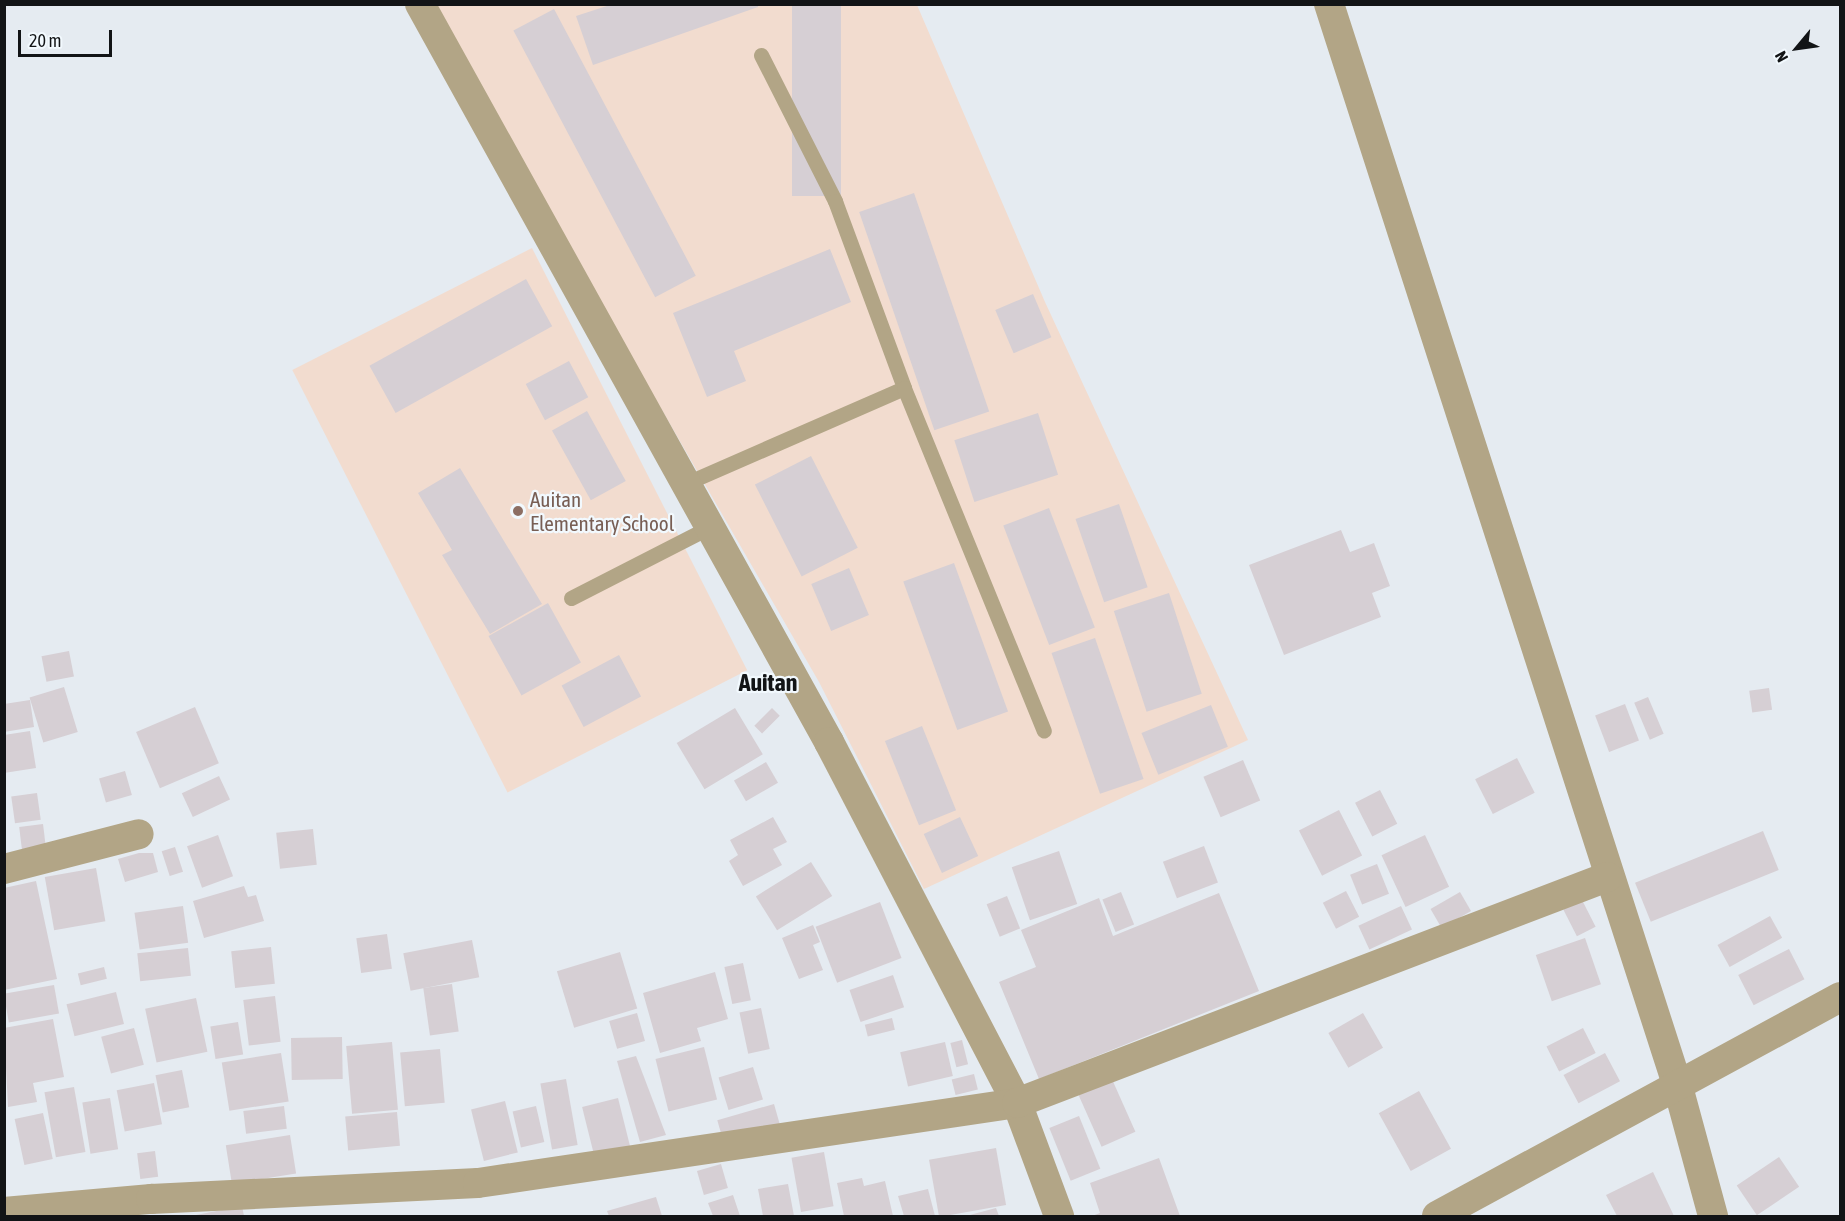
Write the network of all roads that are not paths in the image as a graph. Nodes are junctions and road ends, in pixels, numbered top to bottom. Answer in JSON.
{"nodes":[{"id":1,"x":420,"y":4,"type":"edge"},
{"id":2,"x":1329,"y":4,"type":"edge"},
{"id":3,"x":761,"y":56,"type":"dead end"},
{"id":4,"x":904,"y":388,"type":"junction"},
{"id":5,"x":682,"y":485,"type":"junction"},
{"id":6,"x":706,"y":529,"type":"junction"},
{"id":7,"x":570,"y":598,"type":"dead end"},
{"id":8,"x":1044,"y":731,"type":"dead end"},
{"id":9,"x":139,"y":834,"type":"dead end"},
{"id":10,"x":4,"y":869,"type":"edge"},
{"id":11,"x":1607,"y":877,"type":"junction"},
{"id":12,"x":1840,"y":997,"type":"edge"},
{"id":13,"x":1678,"y":1087,"type":"junction"},
{"id":14,"x":1017,"y":1103,"type":"junction"},
{"id":15,"x":154,"y":1208,"type":"edge"},
{"id":16,"x":4,"y":1212,"type":"edge"},
{"id":17,"x":1059,"y":1216,"type":"edge"},
{"id":18,"x":1437,"y":1216,"type":"edge"},
{"id":19,"x":1713,"y":1216,"type":"edge"}],
"edges":[{"from":1,"to":5,"type":"street"},
{"from":2,"to":11,"type":"street"},
{"from":3,"to":4,"type":"lane"},
{"from":4,"to":5,"type":"lane"},
{"from":4,"to":8,"type":"lane"},
{"from":5,"to":6,"type":"street"},
{"from":6,"to":7,"type":"lane"},
{"from":6,"to":14,"type":"street"},
{"from":9,"to":10,"type":"street"},
{"from":11,"to":13,"type":"street"},
{"from":11,"to":14,"type":"street"},
{"from":12,"to":13,"type":"street"},
{"from":13,"to":18,"type":"street"},
{"from":13,"to":19,"type":"street"},
{"from":14,"to":15,"type":"street"},
{"from":14,"to":17,"type":"street"},
{"from":15,"to":16,"type":"street"}]}
